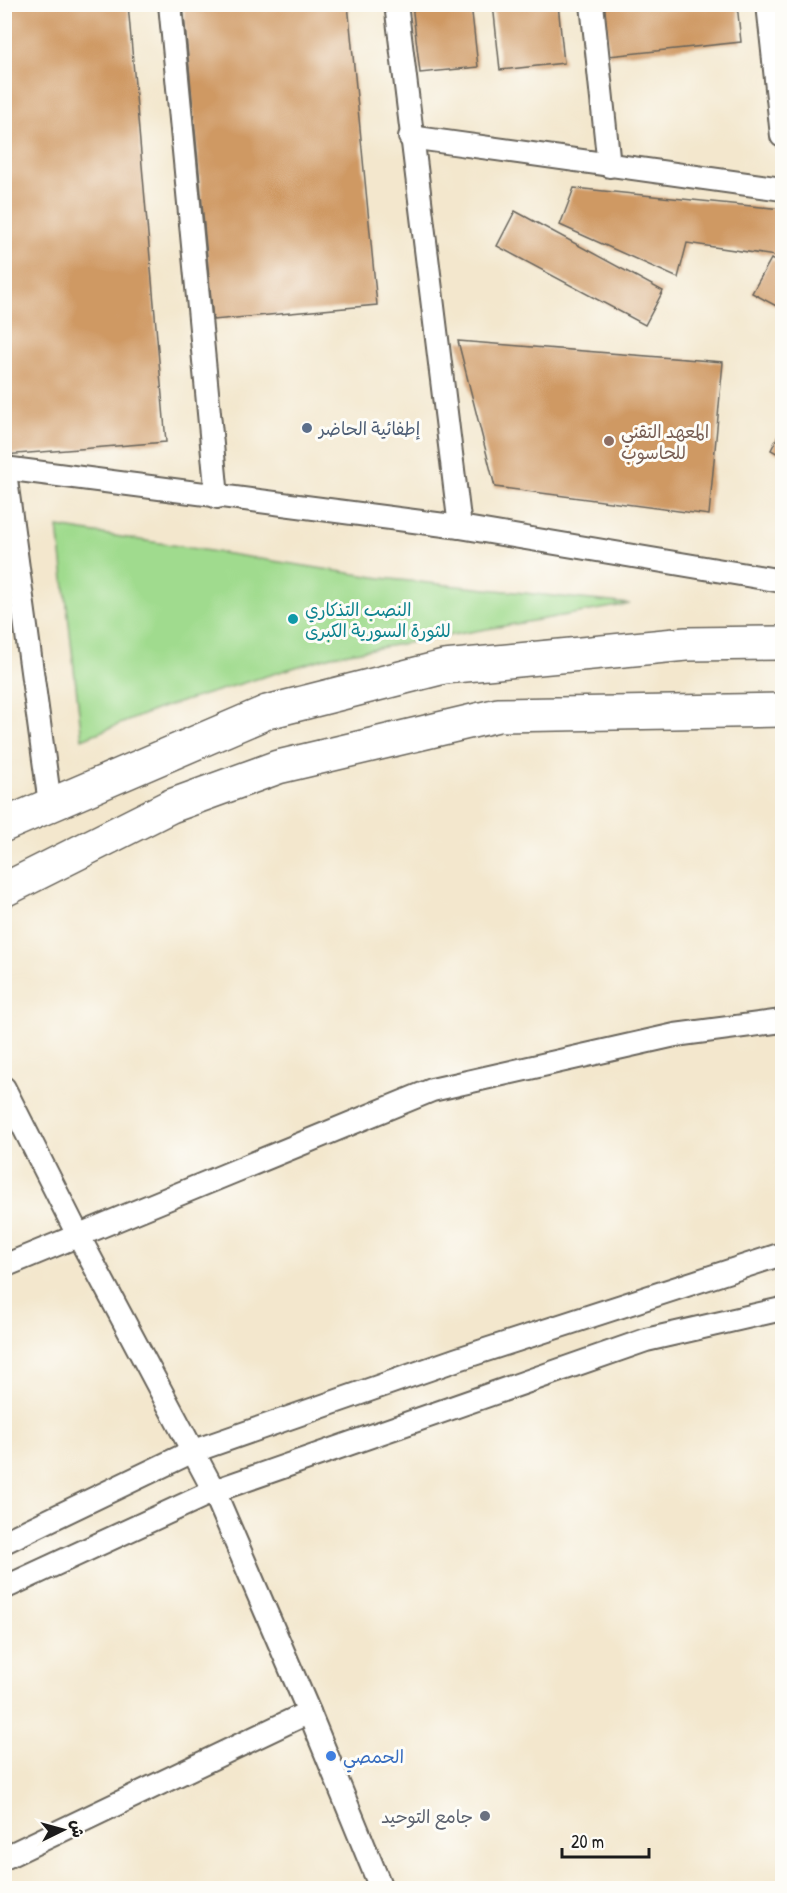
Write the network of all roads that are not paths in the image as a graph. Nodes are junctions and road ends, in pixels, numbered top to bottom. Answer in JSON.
{"nodes":[{"id":1,"x":170,"y":4,"type":"edge"},
{"id":2,"x":396,"y":4,"type":"edge"},
{"id":3,"x":592,"y":4,"type":"edge"},
{"id":4,"x":768,"y":4,"type":"edge"},
{"id":5,"x":783,"y":136,"type":"edge"},
{"id":6,"x":410,"y":137,"type":"junction"},
{"id":7,"x":609,"y":166,"type":"junction"},
{"id":8,"x":783,"y":189,"type":"edge"},
{"id":9,"x":5,"y":467,"type":"edge"},
{"id":10,"x":217,"y":497,"type":"junction"},
{"id":11,"x":460,"y":527,"type":"junction"},
{"id":12,"x":783,"y":581,"type":"edge"},
{"id":13,"x":783,"y":643,"type":"edge"},
{"id":14,"x":783,"y":710,"type":"edge"},
{"id":15,"x":50,"y":804,"type":"junction"},
{"id":16,"x":4,"y":825,"type":"edge"},
{"id":17,"x":4,"y":890,"type":"edge"},
{"id":18,"x":783,"y":1021,"type":"edge"},
{"id":19,"x":4,"y":1088,"type":"edge"},
{"id":20,"x":78,"y":1235,"type":"junction"},
{"id":21,"x":783,"y":1254,"type":"edge"},
{"id":22,"x":4,"y":1266,"type":"edge"},
{"id":23,"x":783,"y":1309,"type":"edge"},
{"id":24,"x":191,"y":1452,"type":"junction"},
{"id":25,"x":214,"y":1491,"type":"junction"},
{"id":26,"x":4,"y":1542,"type":"edge"},
{"id":27,"x":4,"y":1588,"type":"edge"},
{"id":28,"x":309,"y":1712,"type":"junction"},
{"id":29,"x":4,"y":1858,"type":"edge"},
{"id":30,"x":381,"y":1888,"type":"edge"}],
"edges":[{"from":1,"to":10,"type":"street"},
{"from":2,"to":6,"type":"street"},
{"from":3,"to":7,"type":"street"},
{"from":4,"to":5,"type":"street"},
{"from":6,"to":7,"type":"street"},
{"from":6,"to":11,"type":"street"},
{"from":7,"to":8,"type":"street"},
{"from":9,"to":10,"type":"street"},
{"from":9,"to":15,"type":"street"},
{"from":10,"to":11,"type":"street"},
{"from":11,"to":12,"type":"street"},
{"from":13,"to":15,"type":"main road"},
{"from":14,"to":17,"type":"main road"},
{"from":15,"to":16,"type":"main road"},
{"from":18,"to":20,"type":"street"},
{"from":19,"to":20,"type":"street"},
{"from":20,"to":22,"type":"street"},
{"from":20,"to":24,"type":"street"},
{"from":21,"to":24,"type":"street"},
{"from":23,"to":25,"type":"street"},
{"from":24,"to":25,"type":"street"},
{"from":24,"to":26,"type":"street"},
{"from":25,"to":27,"type":"street"},
{"from":25,"to":28,"type":"street"},
{"from":28,"to":29,"type":"street"},
{"from":28,"to":30,"type":"street"}]}
